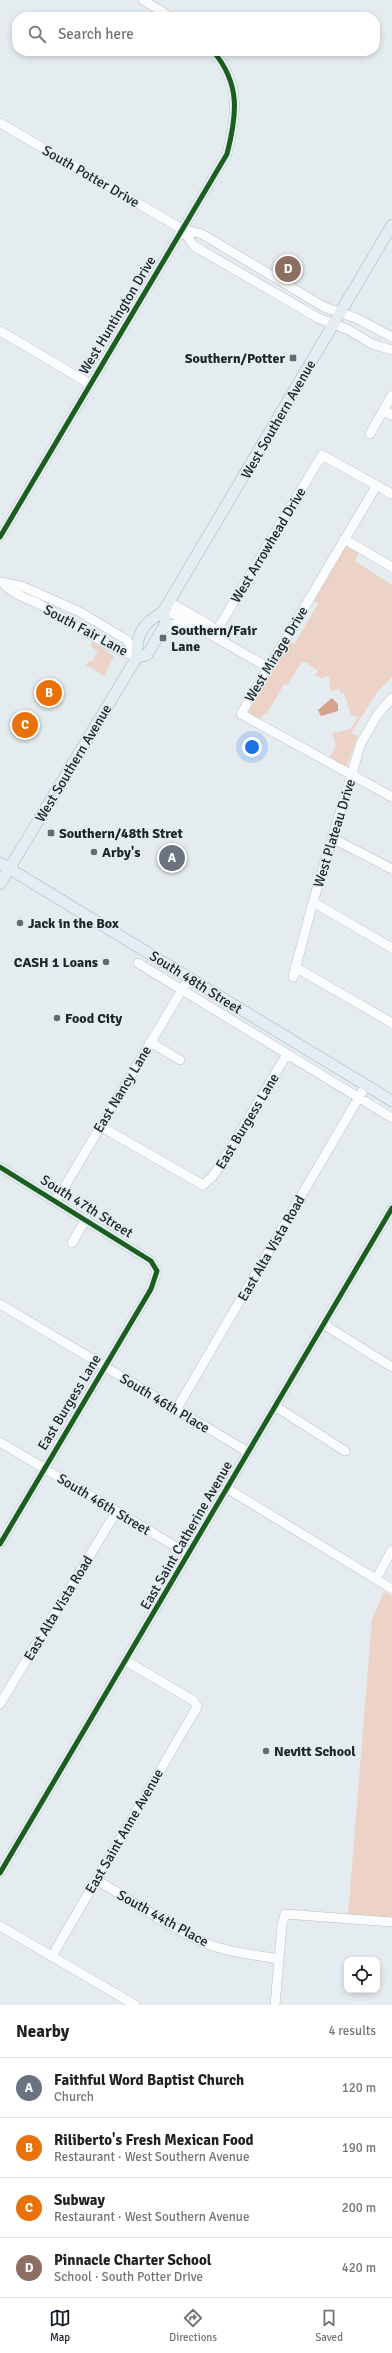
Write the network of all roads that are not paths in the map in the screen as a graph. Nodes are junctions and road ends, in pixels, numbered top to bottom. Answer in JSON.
{"nodes":[{"id":1,"x":143,"y":0,"type":"edge"},
{"id":2,"x":163,"y":12,"type":"edge"},
{"id":3,"x":216,"y":56,"type":"edge"},
{"id":4,"x":0,"y":123,"type":"edge"},
{"id":5,"x":392,"y":225,"type":"edge"},
{"id":6,"x":182,"y":229,"type":"junction"},
{"id":7,"x":341,"y":313,"type":"junction"},
{"id":8,"x":334,"y":324,"type":"junction"},
{"id":9,"x":0,"y":331,"type":"edge"},
{"id":10,"x":392,"y":337,"type":"edge"},
{"id":11,"x":392,"y":350,"type":"edge"},
{"id":12,"x":90,"y":384,"type":"junction"},
{"id":13,"x":392,"y":395,"type":"edge"},
{"id":14,"x":384,"y":410,"type":"junction"},
{"id":15,"x":392,"y":415,"type":"edge"},
{"id":16,"x":370,"y":434,"type":"dead end"},
{"id":17,"x":377,"y":485,"type":"junction"},
{"id":18,"x":392,"y":494,"type":"edge"},
{"id":19,"x":0,"y":537,"type":"edge"},
{"id":20,"x":344,"y":539,"type":"junction"},
{"id":21,"x":392,"y":567,"type":"edge"},
{"id":22,"x":1,"y":582,"type":"edge"},
{"id":23,"x":169,"y":602,"type":"junction"},
{"id":24,"x":163,"y":612,"type":"junction"},
{"id":25,"x":189,"y":622,"type":"junction"},
{"id":26,"x":163,"y":630,"type":"junction"},
{"id":27,"x":214,"y":635,"type":"junction"},
{"id":28,"x":137,"y":657,"type":"junction"},
{"id":29,"x":267,"y":667,"type":"junction"},
{"id":30,"x":392,"y":698,"type":"edge"},
{"id":31,"x":352,"y":776,"type":"junction"},
{"id":32,"x":392,"y":797,"type":"edge"},
{"id":33,"x":332,"y":838,"type":"junction"},
{"id":34,"x":4,"y":866,"type":"edge"},
{"id":35,"x":392,"y":869,"type":"edge"},
{"id":36,"x":0,"y":884,"type":"edge"},
{"id":37,"x":313,"y":902,"type":"junction"},
{"id":38,"x":392,"y":948,"type":"edge"},
{"id":39,"x":138,"y":963,"type":"dead end"},
{"id":40,"x":295,"y":967,"type":"junction"},
{"id":41,"x":293,"y":977,"type":"dead end"},
{"id":42,"x":188,"y":978,"type":"junction"},
{"id":43,"x":181,"y":990,"type":"junction"},
{"id":44,"x":392,"y":1023,"type":"edge"},
{"id":45,"x":150,"y":1042,"type":"junction"},
{"id":46,"x":287,"y":1054,"type":"junction"},
{"id":47,"x":180,"y":1060,"type":"dead end"},
{"id":48,"x":366,"y":1085,"type":"junction"},
{"id":49,"x":359,"y":1097,"type":"junction"},
{"id":50,"x":392,"y":1101,"type":"edge"},
{"id":51,"x":392,"y":1118,"type":"edge"},
{"id":52,"x":100,"y":1126,"type":"junction"},
{"id":53,"x":0,"y":1167,"type":"edge"},
{"id":54,"x":56,"y":1201,"type":"junction"},
{"id":55,"x":392,"y":1208,"type":"edge"},
{"id":56,"x":86,"y":1219,"type":"junction"},
{"id":57,"x":72,"y":1243,"type":"dead end"},
{"id":58,"x":156,"y":1271,"type":"joint"},
{"id":59,"x":0,"y":1304,"type":"edge"},
{"id":60,"x":323,"y":1324,"type":"junction"},
{"id":61,"x":104,"y":1366,"type":"junction"},
{"id":62,"x":392,"y":1367,"type":"edge"},
{"id":63,"x":275,"y":1406,"type":"junction"},
{"id":64,"x":176,"y":1410,"type":"junction"},
{"id":65,"x":0,"y":1442,"type":"edge"},
{"id":66,"x":345,"y":1451,"type":"dead end"},
{"id":67,"x":248,"y":1452,"type":"junction"},
{"id":68,"x":43,"y":1468,"type":"junction"},
{"id":69,"x":228,"y":1489,"type":"junction"},
{"id":70,"x":116,"y":1512,"type":"junction"},
{"id":71,"x":0,"y":1544,"type":"edge"},
{"id":72,"x":392,"y":1550,"type":"edge"},
{"id":73,"x":188,"y":1554,"type":"junction"},
{"id":74,"x":376,"y":1579,"type":"junction"},
{"id":75,"x":392,"y":1589,"type":"edge"},
{"id":76,"x":126,"y":1661,"type":"junction"},
{"id":77,"x":0,"y":1704,"type":"edge"},
{"id":78,"x":0,"y":1873,"type":"edge"},
{"id":79,"x":96,"y":1880,"type":"junction"},
{"id":80,"x":392,"y":1922,"type":"edge"},
{"id":81,"x":0,"y":1926,"type":"edge"},
{"id":82,"x":52,"y":1956,"type":"junction"},
{"id":83,"x":279,"y":1959,"type":"junction"},
{"id":84,"x":119,"y":2001,"type":"edge"},
{"id":85,"x":135,"y":2005,"type":"edge"},
{"id":86,"x":275,"y":2005,"type":"edge"}],
"edges":[{"from":1,"to":2,"type":"street"},
{"from":3,"to":6,"type":"street","name":"West Huntington Drive"},
{"from":4,"to":6,"type":"street","name":"South Potter Drive"},
{"from":5,"to":7,"type":"main road","name":"West Southern Avenue"},
{"from":6,"to":7,"type":"street","name":"South Potter Drive"},
{"from":6,"to":8,"type":"street","name":"South Potter Drive"},
{"from":6,"to":12,"type":"street","name":"West Huntington Drive"},
{"from":7,"to":8,"type":"main road","name":"West Southern Avenue"},
{"from":7,"to":10,"type":"street","name":"South Potter Drive"},
{"from":8,"to":11,"type":"street","name":"South Potter Drive"},
{"from":8,"to":23,"type":"main road","name":"West Southern Avenue"},
{"from":9,"to":12,"type":"street"},
{"from":12,"to":19,"type":"street","name":"West Huntington Drive"},
{"from":13,"to":14,"type":"street"},
{"from":14,"to":15,"type":"street"},
{"from":14,"to":16,"type":"street"},
{"from":17,"to":18,"type":"street"},
{"from":17,"to":20,"type":"street","name":"West Mirage Drive"},
{"from":17,"to":27,"type":"street","name":"West Arrowhead Drive"},
{"from":20,"to":21,"type":"street"},
{"from":20,"to":29,"type":"street","name":"West Mirage Drive"},
{"from":22,"to":28,"type":"street","name":"South Fair Lane"},
{"from":22,"to":28,"type":"street","name":"South Fair Lane"},
{"from":23,"to":24,"type":"main road","name":"West Southern Avenue"},
{"from":23,"to":27,"type":"street"},
{"from":24,"to":25,"type":"street"},
{"from":24,"to":26,"type":"main road"},
{"from":24,"to":28,"type":"main road","name":"West Southern Avenue"},
{"from":25,"to":26,"type":"street"},
{"from":25,"to":27,"type":"street"},
{"from":26,"to":28,"type":"main road","name":"West Southern Avenue"},
{"from":27,"to":29,"type":"street"},
{"from":28,"to":34,"type":"main road","name":"West Southern Avenue"},
{"from":29,"to":31,"type":"street","name":"West Mirage Drive"},
{"from":30,"to":31,"type":"street","name":"West Plateau Drive"},
{"from":31,"to":32,"type":"street"},
{"from":31,"to":33,"type":"street","name":"West Plateau Drive"},
{"from":33,"to":35,"type":"street"},
{"from":33,"to":37,"type":"street","name":"West Plateau Drive"},
{"from":34,"to":36,"type":"main road","name":"West Southern Avenue"},
{"from":34,"to":42,"type":"main road","name":"South 48th Street"},
{"from":37,"to":38,"type":"street"},
{"from":37,"to":40,"type":"street","name":"West Plateau Drive"},
{"from":39,"to":43,"type":"street","name":"South 48th Street"},
{"from":40,"to":41,"type":"street","name":"West Plateau Drive"},
{"from":40,"to":44,"type":"street"},
{"from":42,"to":43,"type":"street","name":"East Nancy Lane"},
{"from":42,"to":48,"type":"main road","name":"South 48th Street"},
{"from":43,"to":45,"type":"street","name":"East Nancy Lane"},
{"from":43,"to":46,"type":"street","name":"South 48th Street"},
{"from":45,"to":47,"type":"street"},
{"from":45,"to":52,"type":"street","name":"East Nancy Lane"},
{"from":46,"to":49,"type":"street","name":"South 48th Street"},
{"from":46,"to":52,"type":"street","name":"East Burgess Lane"},
{"from":48,"to":49,"type":"street","name":"East Alta Vista Road"},
{"from":48,"to":50,"type":"main road","name":"South 48th Street"},
{"from":49,"to":51,"type":"street","name":"South 48th Street"},
{"from":49,"to":64,"type":"street","name":"East Alta Vista Road"},
{"from":52,"to":54,"type":"street","name":"East Nancy Lane"},
{"from":53,"to":54,"type":"street","name":"South 47th Street"},
{"from":54,"to":56,"type":"street","name":"South 47th Street"},
{"from":55,"to":60,"type":"street","name":"East Saint Catherine Avenue"},
{"from":56,"to":57,"type":"street","name":"South 47th Street"},
{"from":56,"to":58,"type":"street","name":"South 47th Street"},
{"from":58,"to":61,"type":"street","name":"East Burgess Lane"},
{"from":59,"to":61,"type":"street","name":"South 46th Place"},
{"from":60,"to":62,"type":"street"},
{"from":60,"to":63,"type":"street","name":"East Saint Catherine Avenue"},
{"from":61,"to":64,"type":"street","name":"South 46th Place"},
{"from":61,"to":68,"type":"street","name":"East Burgess Lane"},
{"from":63,"to":66,"type":"street"},
{"from":63,"to":67,"type":"street","name":"East Saint Catherine Avenue"},
{"from":64,"to":67,"type":"street","name":"South 46th Place"},
{"from":65,"to":68,"type":"street","name":"South 46th Street"},
{"from":67,"to":69,"type":"street","name":"East Saint Catherine Avenue"},
{"from":68,"to":70,"type":"street","name":"South 46th Street"},
{"from":68,"to":71,"type":"street","name":"East Burgess Lane"},
{"from":69,"to":73,"type":"street","name":"East Saint Catherine Avenue"},
{"from":69,"to":74,"type":"street"},
{"from":70,"to":73,"type":"street","name":"South 46th Street"},
{"from":70,"to":77,"type":"street","name":"East Alta Vista Road"},
{"from":72,"to":74,"type":"street"},
{"from":73,"to":76,"type":"street","name":"East Saint Catherine Avenue"},
{"from":74,"to":75,"type":"street"},
{"from":76,"to":78,"type":"street","name":"East Saint Catherine Avenue"},
{"from":76,"to":79,"type":"street","name":"East Saint Anne Avenue"},
{"from":79,"to":82,"type":"street","name":"East Saint Anne Avenue"},
{"from":79,"to":83,"type":"street","name":"South 44th Place"},
{"from":80,"to":83,"type":"street"},
{"from":81,"to":82,"type":"street"},
{"from":82,"to":84,"type":"street"},
{"from":83,"to":86,"type":"street"},
{"from":84,"to":85,"type":"street"}]}
